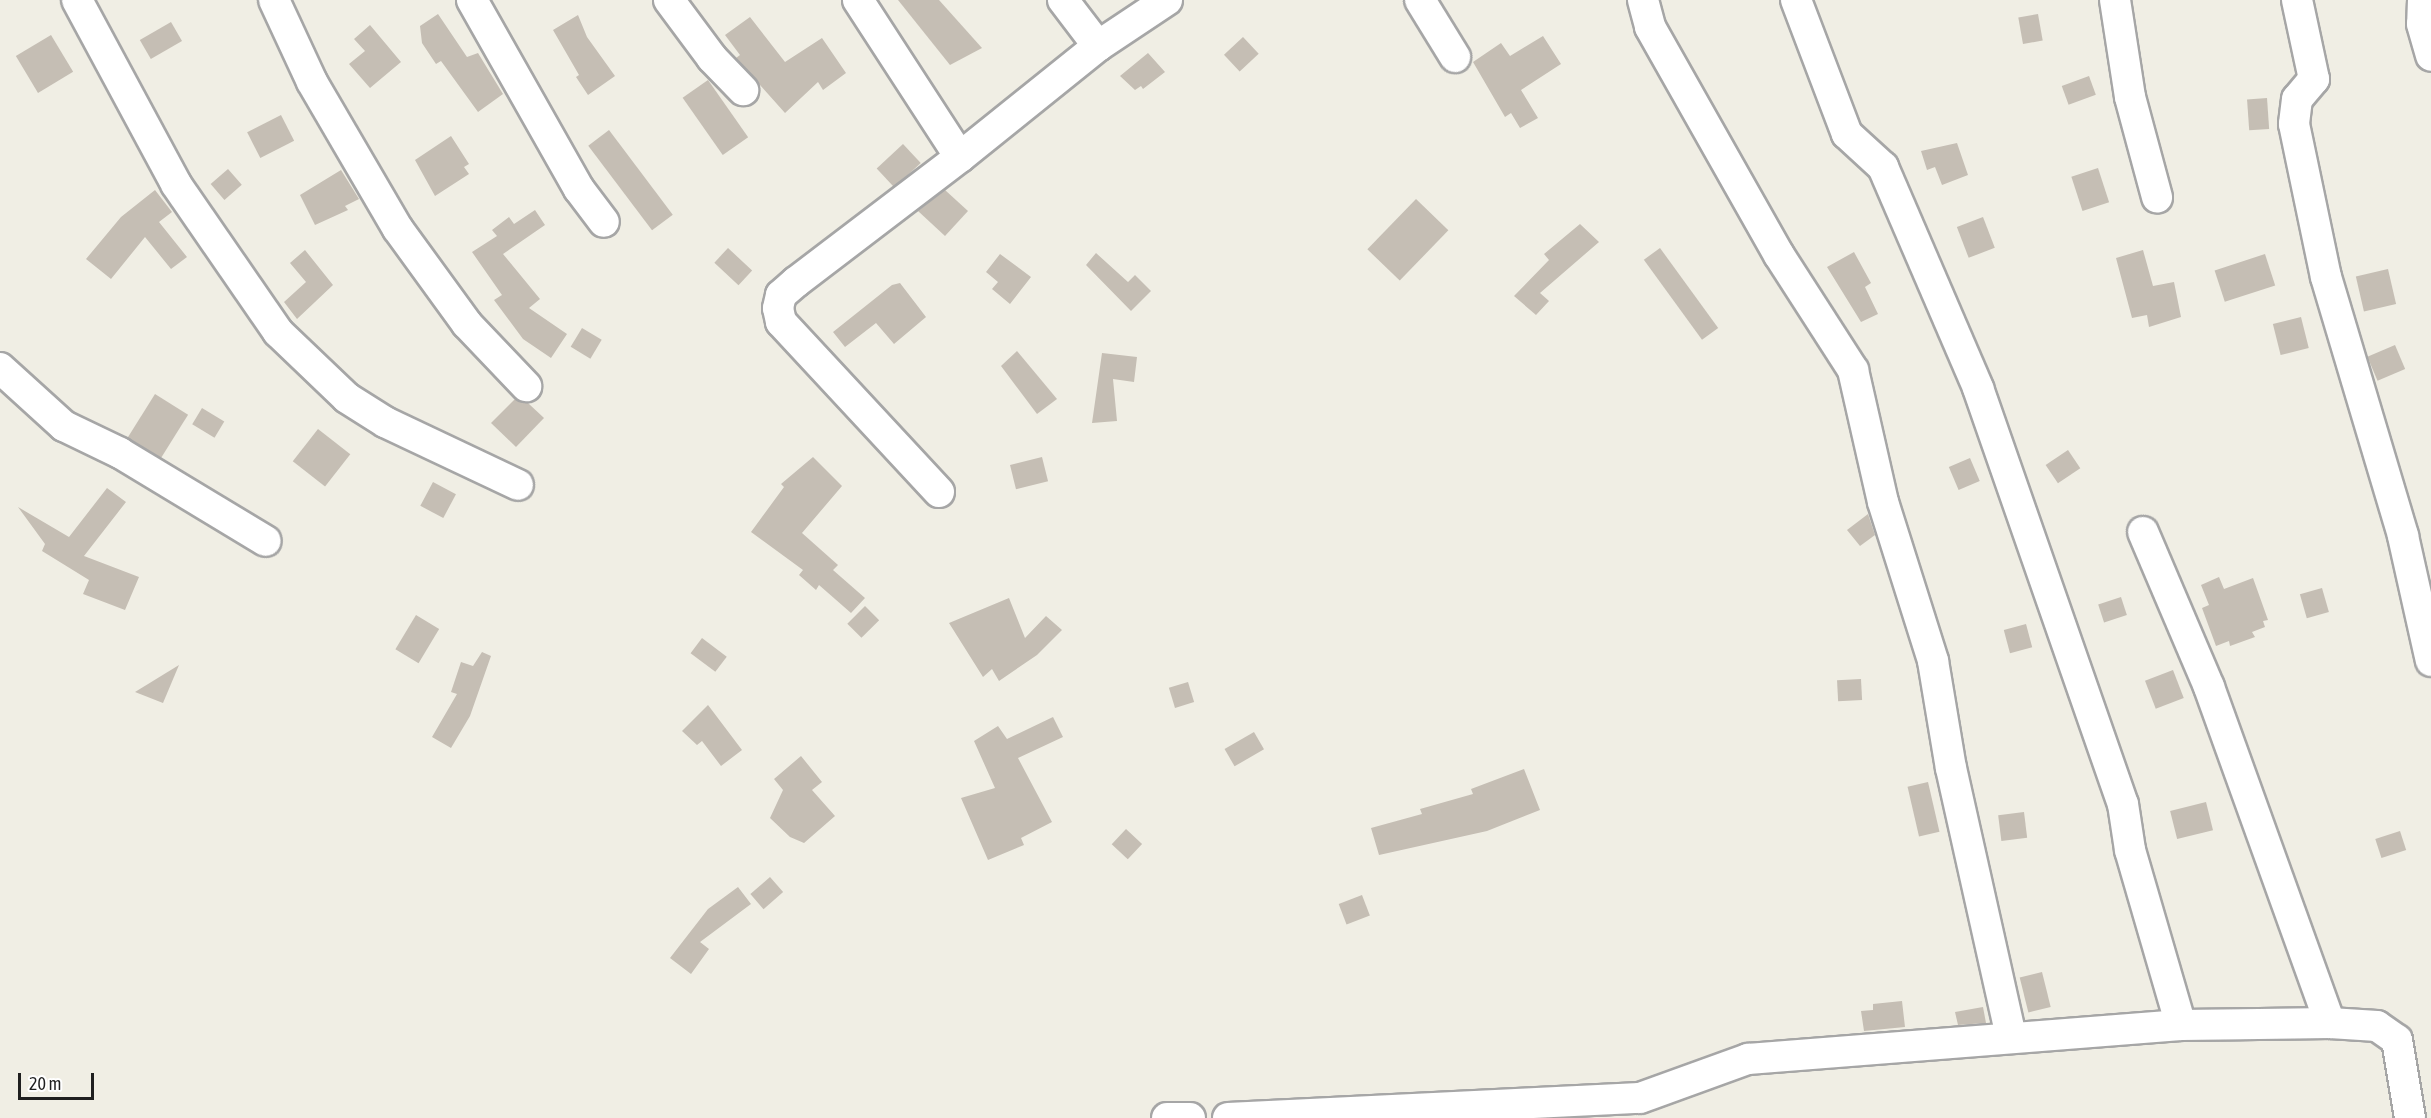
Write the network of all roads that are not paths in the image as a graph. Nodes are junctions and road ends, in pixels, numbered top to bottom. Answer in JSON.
{"nodes":[{"id":1,"x":77,"y":0,"type":"edge"},
{"id":2,"x":274,"y":0,"type":"edge"},
{"id":3,"x":472,"y":0,"type":"edge"},
{"id":4,"x":669,"y":0,"type":"edge"},
{"id":5,"x":858,"y":0,"type":"edge"},
{"id":6,"x":1063,"y":0,"type":"edge"},
{"id":7,"x":1167,"y":0,"type":"edge"},
{"id":8,"x":1420,"y":0,"type":"edge"},
{"id":9,"x":1643,"y":0,"type":"edge"},
{"id":10,"x":1796,"y":0,"type":"edge"},
{"id":11,"x":2115,"y":0,"type":"edge"},
{"id":12,"x":2297,"y":0,"type":"edge"},
{"id":13,"x":2423,"y":0,"type":"edge"},
{"id":14,"x":1098,"y":46,"type":"junction"},
{"id":15,"x":2431,"y":56,"type":"edge"},
{"id":16,"x":1455,"y":57,"type":"dead end"},
{"id":17,"x":743,"y":90,"type":"dead end"},
{"id":18,"x":960,"y":157,"type":"junction"},
{"id":19,"x":2157,"y":197,"type":"dead end"},
{"id":20,"x":604,"y":222,"type":"dead end"},
{"id":21,"x":0,"y":368,"type":"edge"},
{"id":22,"x":526,"y":386,"type":"dead end"},
{"id":23,"x":518,"y":485,"type":"dead end"},
{"id":24,"x":939,"y":492,"type":"dead end"},
{"id":25,"x":2143,"y":532,"type":"dead end"},
{"id":26,"x":266,"y":541,"type":"dead end"},
{"id":27,"x":2431,"y":661,"type":"edge"},
{"id":28,"x":2330,"y":1023,"type":"junction"},
{"id":29,"x":2181,"y":1025,"type":"junction"},
{"id":30,"x":2011,"y":1037,"type":"junction"},
{"id":31,"x":1167,"y":1118,"type":"edge"},
{"id":32,"x":1190,"y":1118,"type":"edge"},
{"id":33,"x":1228,"y":1118,"type":"edge"},
{"id":34,"x":2410,"y":1118,"type":"edge"}],
"edges":[{"from":1,"to":23,"type":"street"},
{"from":2,"to":22,"type":"street"},
{"from":3,"to":20,"type":"street"},
{"from":4,"to":17,"type":"street"},
{"from":5,"to":18,"type":"street"},
{"from":6,"to":14,"type":"street"},
{"from":7,"to":14,"type":"street"},
{"from":8,"to":16,"type":"street"},
{"from":9,"to":30,"type":"street"},
{"from":10,"to":29,"type":"street"},
{"from":11,"to":19,"type":"street"},
{"from":12,"to":27,"type":"street"},
{"from":13,"to":15,"type":"street"},
{"from":14,"to":18,"type":"street"},
{"from":18,"to":24,"type":"street"},
{"from":21,"to":26,"type":"street"},
{"from":25,"to":28,"type":"street"},
{"from":28,"to":29,"type":"street"},
{"from":28,"to":34,"type":"street"},
{"from":29,"to":30,"type":"street"},
{"from":30,"to":33,"type":"street"},
{"from":31,"to":32,"type":"street"}]}
